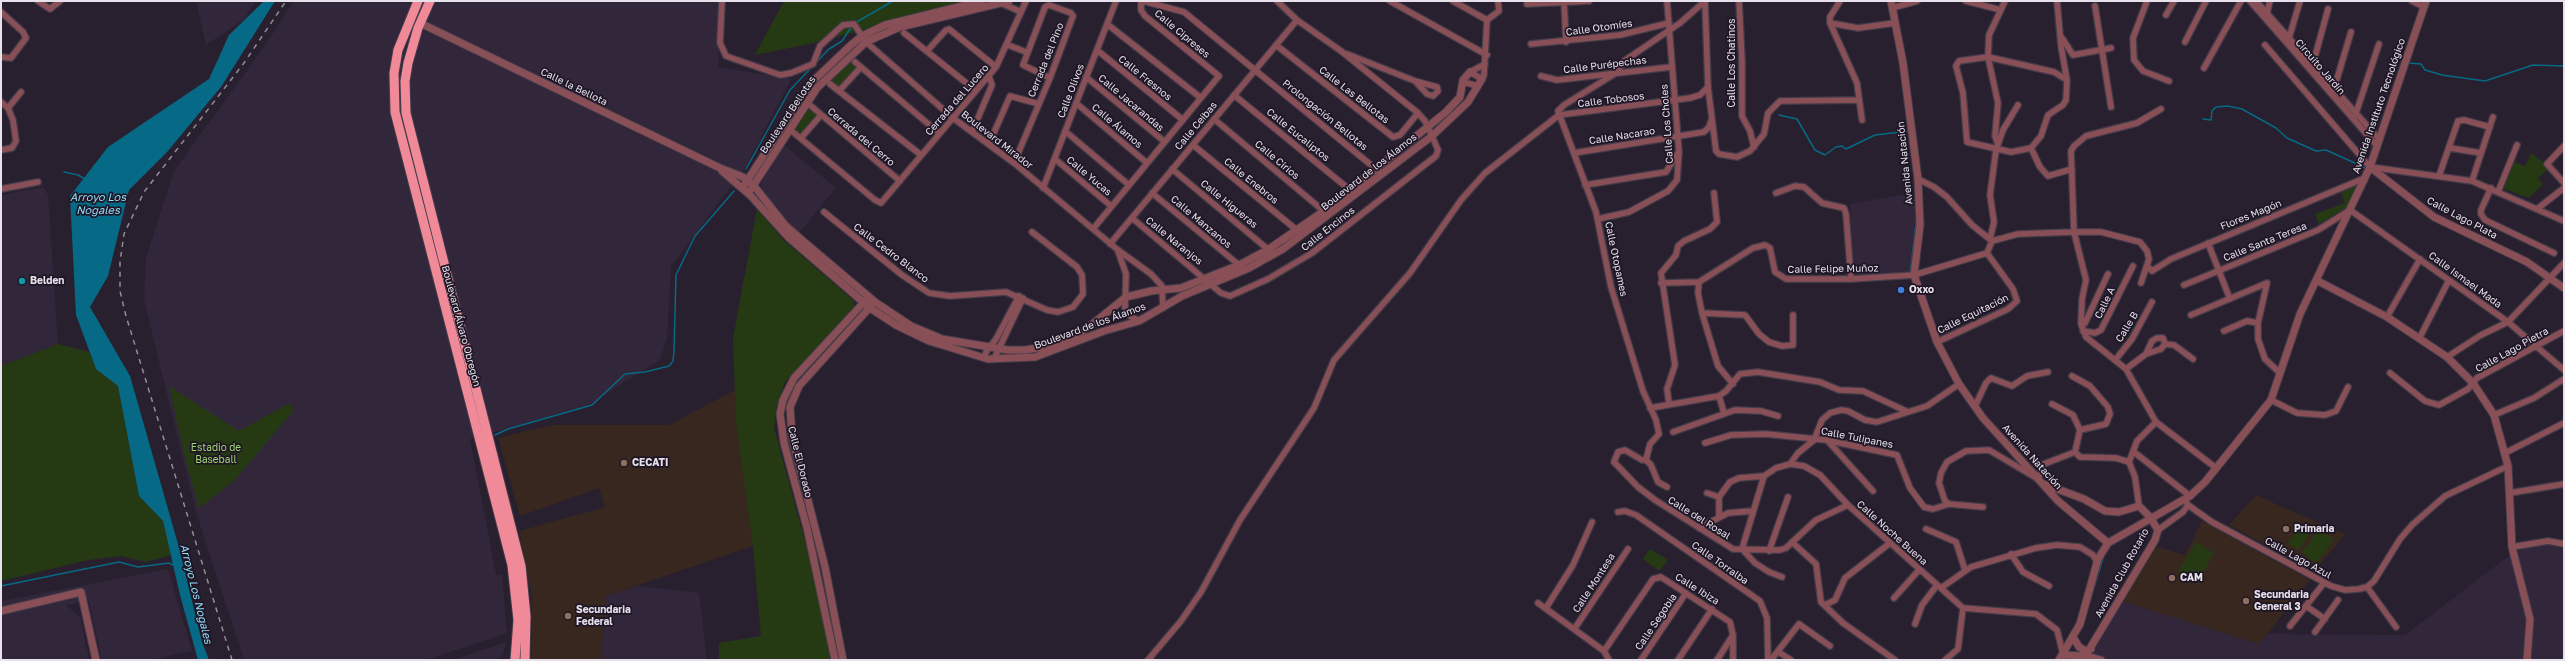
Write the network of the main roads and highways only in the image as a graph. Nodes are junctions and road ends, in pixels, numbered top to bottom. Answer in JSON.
{"nodes":[{"id":1,"x":418,"y":1,"type":"edge"},
{"id":2,"x":430,"y":1,"type":"edge"},
{"id":3,"x":515,"y":660,"type":"edge"},
{"id":4,"x":525,"y":660,"type":"edge"}],
"edges":[{"from":1,"to":3,"type":"highway","name":"Boulevard Álvaro Obregón"},
{"from":2,"to":4,"type":"highway","name":"Boulevard Álvaro Obregón"}]}
